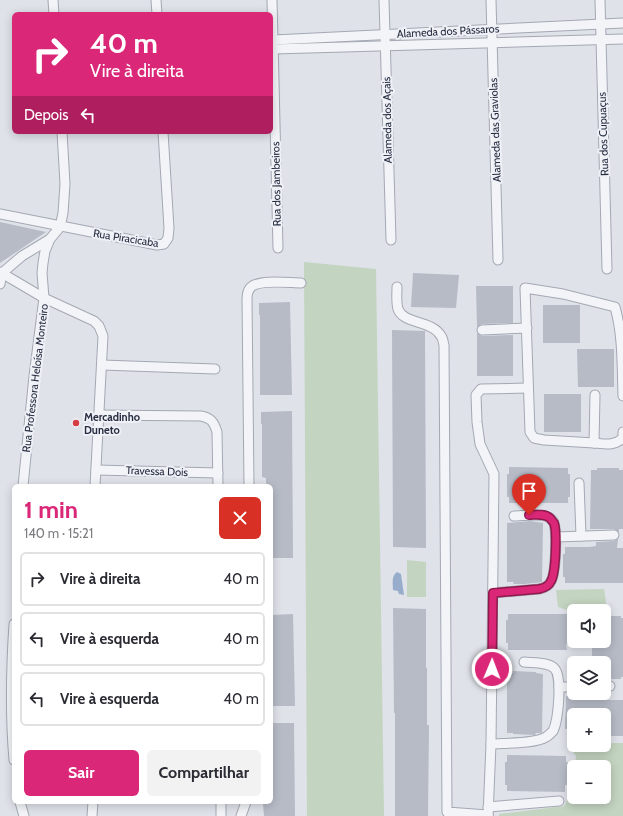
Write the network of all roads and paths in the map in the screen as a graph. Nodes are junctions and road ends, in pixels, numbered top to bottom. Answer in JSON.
{"nodes":[{"id":1,"x":54,"y":0,"type":"edge"},
{"id":2,"x":156,"y":0,"type":"edge"},
{"id":3,"x":272,"y":0,"type":"edge"},
{"id":4,"x":384,"y":0,"type":"edge"},
{"id":5,"x":491,"y":0,"type":"edge"},
{"id":6,"x":600,"y":0,"type":"edge"},
{"id":7,"x":54,"y":12,"type":"edge"},
{"id":8,"x":157,"y":12,"type":"edge"},
{"id":9,"x":272,"y":12,"type":"edge"},
{"id":10,"x":623,"y":23,"type":"edge"},
{"id":11,"x":601,"y":24,"type":"junction"},
{"id":12,"x":492,"y":28,"type":"junction"},
{"id":13,"x":385,"y":34,"type":"junction"},
{"id":14,"x":623,"y":39,"type":"edge"},
{"id":15,"x":273,"y":40,"type":"joint"},
{"id":16,"x":601,"y":40,"type":"junction"},
{"id":17,"x":493,"y":43,"type":"junction"},
{"id":18,"x":386,"y":47,"type":"junction"},
{"id":19,"x":274,"y":49,"type":"junction"},
{"id":20,"x":62,"y":134,"type":"edge"},
{"id":21,"x":163,"y":134,"type":"edge"},
{"id":22,"x":0,"y":214,"type":"edge"},
{"id":23,"x":60,"y":227,"type":"junction"},
{"id":24,"x":50,"y":239,"type":"junction"},
{"id":25,"x":391,"y":240,"type":"dead end"},
{"id":26,"x":278,"y":248,"type":"dead end"},
{"id":27,"x":498,"y":260,"type":"dead end"},
{"id":28,"x":607,"y":269,"type":"dead end"},
{"id":29,"x":1,"y":272,"type":"edge"},
{"id":30,"x":301,"y":283,"type":"dead end"},
{"id":31,"x":0,"y":284,"type":"edge"},
{"id":32,"x":397,"y":287,"type":"dead end"},
{"id":33,"x":44,"y":298,"type":"junction"},
{"id":34,"x":527,"y":328,"type":"junction"},
{"id":35,"x":482,"y":330,"type":"dead end"},
{"id":36,"x":102,"y":365,"type":"junction"},
{"id":37,"x":215,"y":369,"type":"dead end"},
{"id":38,"x":528,"y":388,"type":"junction"},
{"id":39,"x":595,"y":395,"type":"dead end"},
{"id":40,"x":623,"y":396,"type":"edge"},
{"id":41,"x":98,"y":415,"type":"junction"},
{"id":42,"x":623,"y":432,"type":"edge"},
{"id":43,"x":594,"y":443,"type":"junction"},
{"id":44,"x":96,"y":470,"type":"junction"},
{"id":45,"x":218,"y":473,"type":"junction"},
{"id":46,"x":578,"y":483,"type":"dead end"},
{"id":47,"x":24,"y":484,"type":"edge"},
{"id":48,"x":95,"y":484,"type":"edge"},
{"id":49,"x":218,"y":484,"type":"edge"},
{"id":50,"x":248,"y":484,"type":"edge"},
{"id":51,"x":514,"y":516,"type":"dead end"},
{"id":52,"x":614,"y":535,"type":"dead end"},
{"id":53,"x":581,"y":536,"type":"junction"},
{"id":54,"x":556,"y":537,"type":"junction"},
{"id":55,"x":493,"y":593,"type":"junction"},
{"id":56,"x":524,"y":662,"type":"dead end"},
{"id":57,"x":12,"y":665,"type":"edge"},
{"id":58,"x":559,"y":687,"type":"junction"},
{"id":59,"x":567,"y":687,"type":"edge"},
{"id":60,"x":12,"y":736,"type":"edge"},
{"id":61,"x":491,"y":744,"type":"junction"},
{"id":62,"x":559,"y":801,"type":"dead end"},
{"id":63,"x":21,"y":804,"type":"edge"},
{"id":64,"x":93,"y":804,"type":"edge"},
{"id":65,"x":221,"y":804,"type":"edge"},
{"id":66,"x":246,"y":804,"type":"edge"},
{"id":67,"x":488,"y":813,"type":"edge"},
{"id":68,"x":447,"y":814,"type":"edge"},
{"id":69,"x":243,"y":815,"type":"edge"},
{"id":70,"x":24,"y":816,"type":"edge"},
{"id":71,"x":92,"y":816,"type":"edge"},
{"id":72,"x":221,"y":816,"type":"edge"}],
"edges":[{"from":1,"to":7,"type":"street"},
{"from":2,"to":8,"type":"street"},
{"from":3,"to":9,"type":"street","name":"Rua dos Jambeiros"},
{"from":4,"to":13,"type":"street","name":"Alameda dos Açais"},
{"from":5,"to":12,"type":"street","name":"Alameda das Graviolas"},
{"from":6,"to":11,"type":"street","name":"Rua dos Cupuaçus"},
{"from":10,"to":11,"type":"street","name":"Alameda dos Pássaros"},
{"from":11,"to":12,"type":"street","name":"Alameda dos Pássaros"},
{"from":11,"to":16,"type":"street","name":"Rua dos Cupuaçus"},
{"from":12,"to":13,"type":"street","name":"Alameda dos Pássaros"},
{"from":12,"to":17,"type":"street","name":"Alameda das Graviolas"},
{"from":13,"to":15,"type":"street","name":"Alameda dos Pássaros"},
{"from":13,"to":18,"type":"street","name":"Alameda dos Açais"},
{"from":14,"to":16,"type":"street","name":"Alameda dos Pássaros"},
{"from":15,"to":19,"type":"street","name":"Rua dos Jambeiros"},
{"from":16,"to":17,"type":"street","name":"Alameda dos Pássaros"},
{"from":16,"to":28,"type":"street","name":"Rua dos Cupuaçus"},
{"from":17,"to":18,"type":"street","name":"Alameda dos Pássaros"},
{"from":17,"to":27,"type":"street","name":"Alameda das Graviolas"},
{"from":18,"to":19,"type":"street","name":"Alameda dos Pássaros"},
{"from":18,"to":25,"type":"street","name":"Alameda dos Açais"},
{"from":19,"to":26,"type":"street","name":"Rua dos Jambeiros"},
{"from":20,"to":23,"type":"street","name":"Rua Professora Heloísa Monteiro"},
{"from":21,"to":23,"type":"street","name":"Rua Piracicaba"},
{"from":22,"to":23,"type":"street","name":"Rua Piracicaba"},
{"from":23,"to":24,"type":"street","name":"Rua Professora Heloísa Monteiro"},
{"from":24,"to":29,"type":"street"},
{"from":24,"to":33,"type":"street","name":"Rua Professora Heloísa Monteiro"},
{"from":29,"to":31,"type":"street"},
{"from":29,"to":33,"type":"street"},
{"from":30,"to":50,"type":"street"},
{"from":32,"to":68,"type":"street"},
{"from":33,"to":36,"type":"street"},
{"from":33,"to":47,"type":"street","name":"Rua Professora Heloísa Monteiro"},
{"from":34,"to":35,"type":"street"},
{"from":34,"to":38,"type":"street"},
{"from":34,"to":40,"type":"street"},
{"from":36,"to":37,"type":"street"},
{"from":36,"to":41,"type":"street"},
{"from":38,"to":43,"type":"street"},
{"from":38,"to":55,"type":"street"},
{"from":39,"to":43,"type":"street"},
{"from":41,"to":44,"type":"street"},
{"from":41,"to":45,"type":"street"},
{"from":42,"to":43,"type":"street"},
{"from":44,"to":45,"type":"street","name":"Travessa Dois"},
{"from":44,"to":48,"type":"street"},
{"from":45,"to":49,"type":"street"},
{"from":46,"to":53,"type":"street"},
{"from":51,"to":54,"type":"street"},
{"from":52,"to":53,"type":"street"},
{"from":53,"to":54,"type":"street"},
{"from":54,"to":55,"type":"street"},
{"from":55,"to":61,"type":"street"},
{"from":56,"to":58,"type":"street"},
{"from":57,"to":60,"type":"street"},
{"from":58,"to":59,"type":"street"},
{"from":58,"to":61,"type":"street"},
{"from":61,"to":67,"type":"street"},
{"from":62,"to":67,"type":"street"},
{"from":63,"to":70,"type":"street"},
{"from":64,"to":71,"type":"street"},
{"from":65,"to":72,"type":"street"},
{"from":66,"to":69,"type":"street"},
{"from":67,"to":68,"type":"street"}]}
